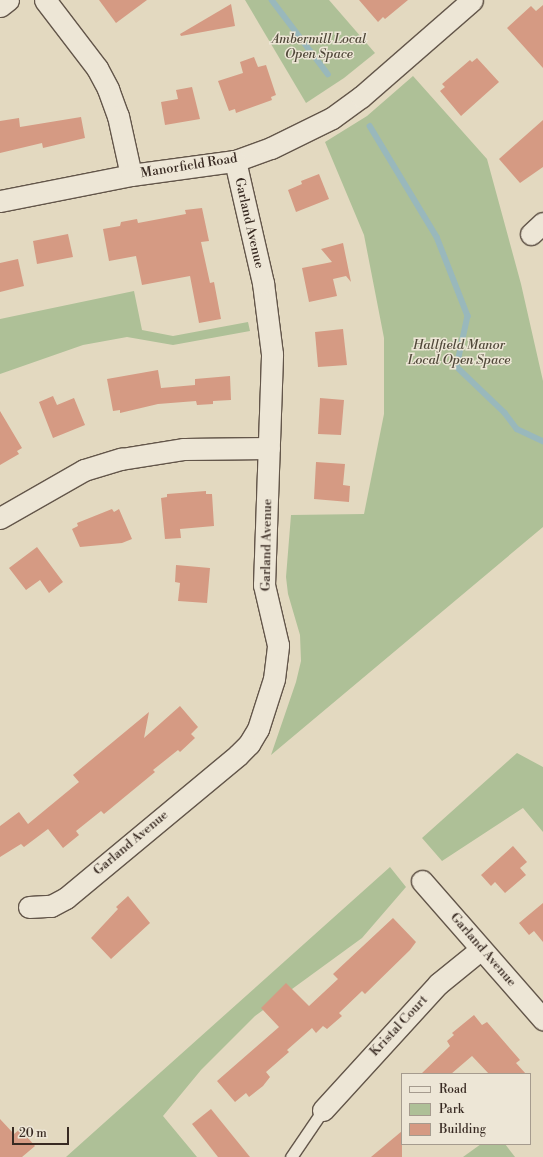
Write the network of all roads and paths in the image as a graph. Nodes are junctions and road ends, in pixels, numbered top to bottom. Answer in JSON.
{"nodes":[{"id":1,"x":8,"y":0,"type":"edge"},
{"id":2,"x":45,"y":0,"type":"edge"},
{"id":3,"x":472,"y":0,"type":"edge"},
{"id":4,"x":0,"y":6,"type":"edge"},
{"id":5,"x":235,"y":161,"type":"junction"},
{"id":6,"x":131,"y":175,"type":"junction"},
{"id":7,"x":0,"y":201,"type":"edge"},
{"id":8,"x":270,"y":448,"type":"junction"},
{"id":9,"x":0,"y":518,"type":"edge"},
{"id":10,"x":422,"y":881,"type":"dead end"},
{"id":11,"x":29,"y":907,"type":"dead end"},
{"id":12,"x":482,"y":949,"type":"junction"},
{"id":13,"x":543,"y":1019,"type":"edge"},
{"id":14,"x":323,"y":1110,"type":"joint"},
{"id":15,"x":291,"y":1157,"type":"edge"}],
"edges":[{"from":1,"to":4,"type":"street"},
{"from":2,"to":6,"type":"street"},
{"from":3,"to":5,"type":"street","name":"Manorfield Road"},
{"from":5,"to":6,"type":"street","name":"Manorfield Road"},
{"from":5,"to":8,"type":"street","name":"Garland Avenue"},
{"from":6,"to":7,"type":"street","name":"Manorfield Road"},
{"from":8,"to":9,"type":"street"},
{"from":8,"to":11,"type":"street","name":"Garland Avenue"},
{"from":10,"to":12,"type":"street","name":"Garland Avenue"},
{"from":12,"to":13,"type":"street","name":"Garland Avenue"},
{"from":12,"to":14,"type":"street","name":"Kristal Court"},
{"from":14,"to":15,"type":"lane"}]}
